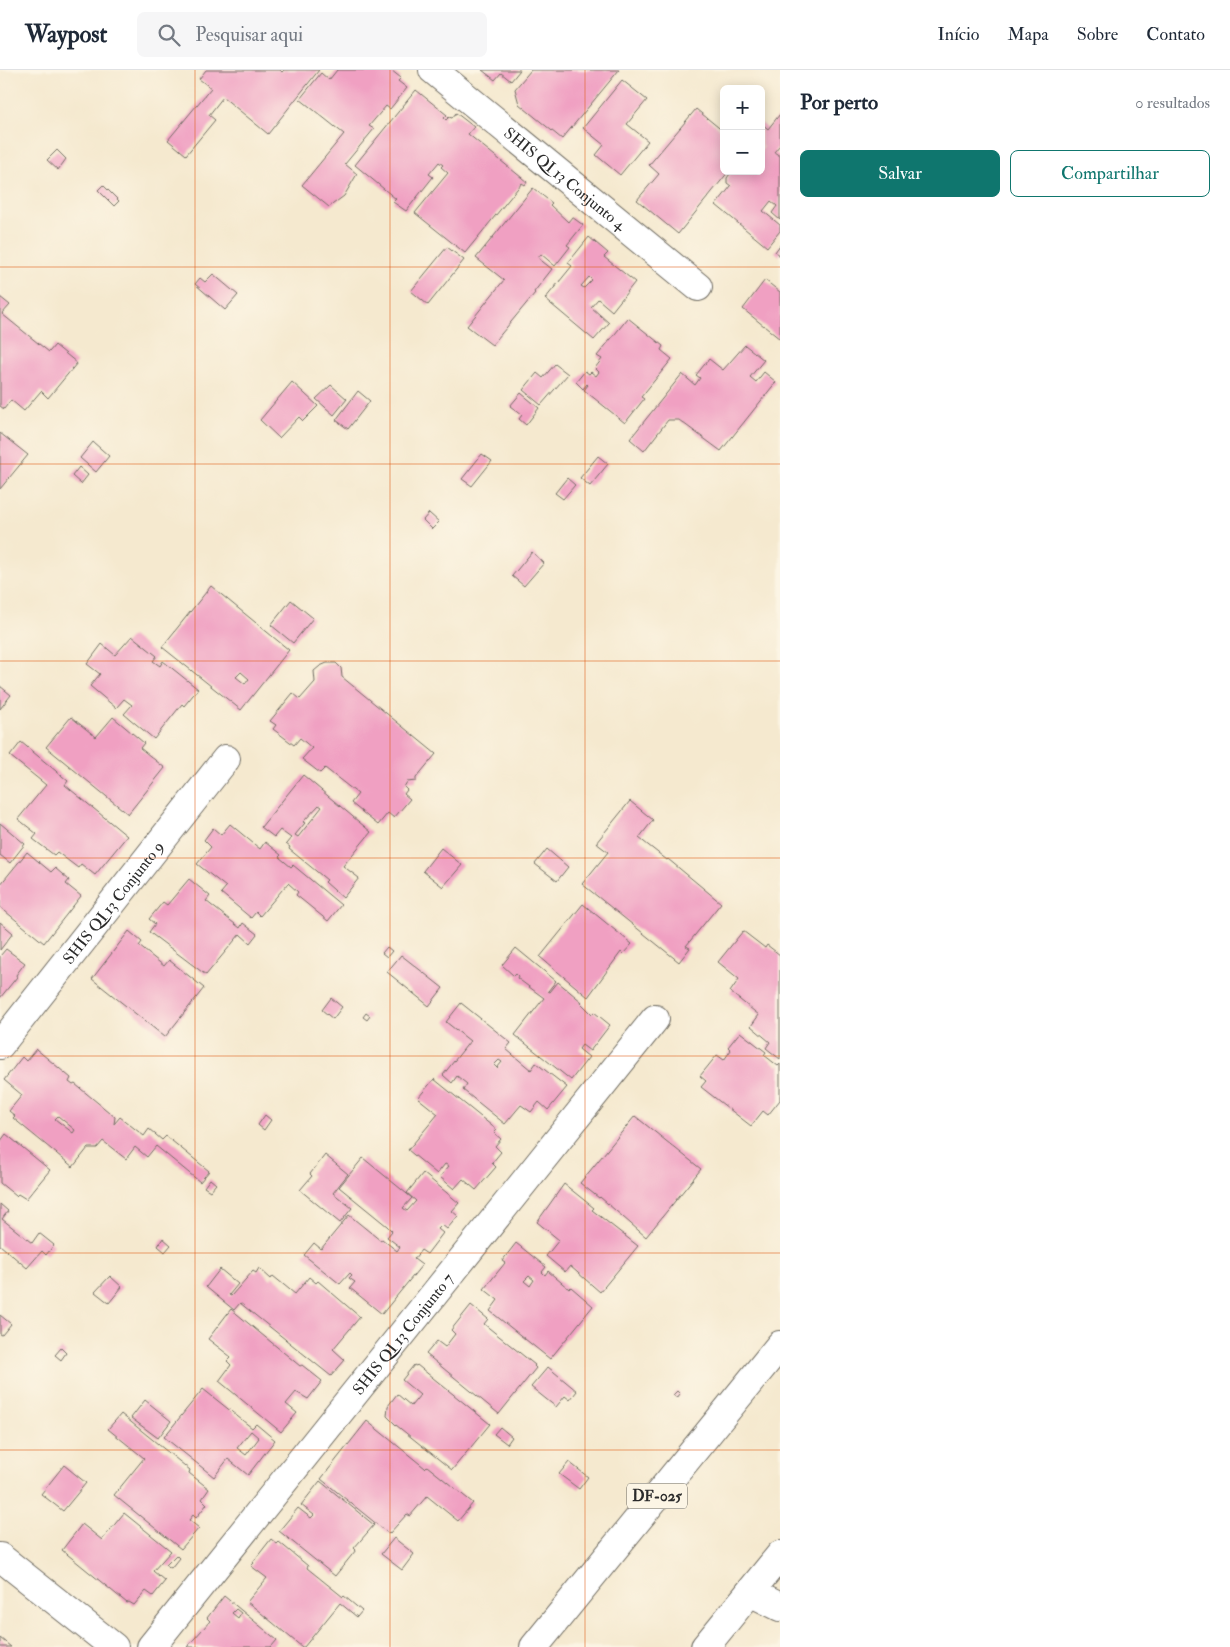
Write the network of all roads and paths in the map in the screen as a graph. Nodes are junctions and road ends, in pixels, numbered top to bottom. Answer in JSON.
{"nodes":[{"id":1,"x":433,"y":70,"type":"edge"},
{"id":2,"x":698,"y":287,"type":"dead end"},
{"id":3,"x":226,"y":759,"type":"dead end"},
{"id":4,"x":655,"y":1020,"type":"dead end"},
{"id":5,"x":0,"y":1044,"type":"edge"},
{"id":6,"x":780,"y":1345,"type":"edge"},
{"id":7,"x":780,"y":1555,"type":"edge"},
{"id":8,"x":0,"y":1557,"type":"edge"},
{"id":9,"x":750,"y":1592,"type":"junction"},
{"id":10,"x":780,"y":1607,"type":"edge"},
{"id":11,"x":114,"y":1647,"type":"edge"},
{"id":12,"x":151,"y":1647,"type":"edge"},
{"id":13,"x":534,"y":1647,"type":"edge"},
{"id":14,"x":705,"y":1647,"type":"edge"}],
"edges":[{"from":1,"to":2,"type":"street","name":"SHIS QI 13 Conjunto 4"},
{"from":3,"to":5,"type":"street","name":"SHIS QI 13 Conjunto 9"},
{"from":4,"to":12,"type":"street","name":"SHIS QI 13 Conjunto 7"},
{"from":6,"to":13,"type":"street","number":"DF-025"},
{"from":7,"to":9,"type":"street"},
{"from":8,"to":11,"type":"street"},
{"from":9,"to":10,"type":"street"},
{"from":9,"to":14,"type":"street"}]}
